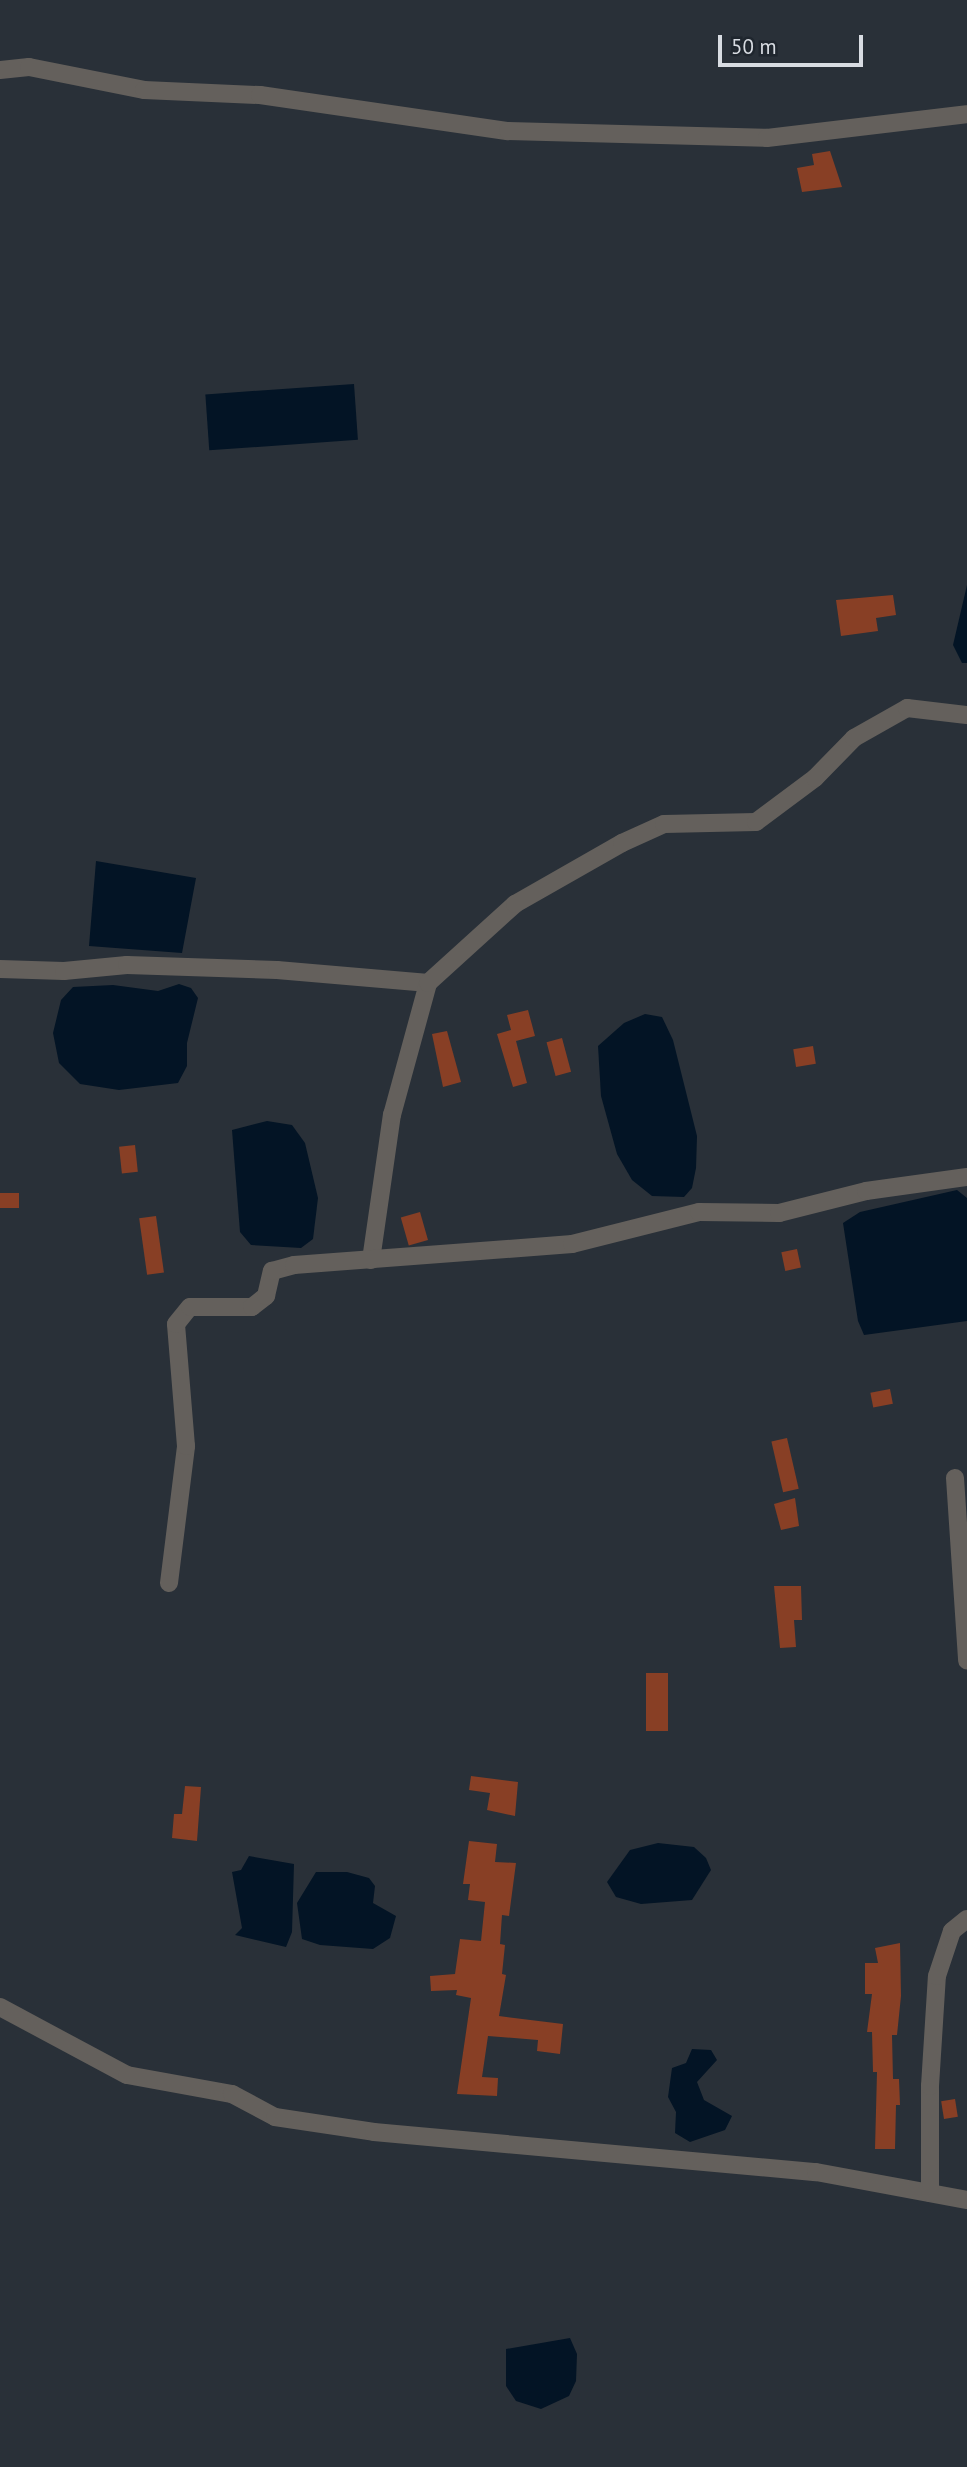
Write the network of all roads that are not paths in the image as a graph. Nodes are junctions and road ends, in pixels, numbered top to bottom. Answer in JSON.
{"nodes":[{"id":1,"x":0,"y":69,"type":"edge"},
{"id":2,"x":967,"y":114,"type":"edge"},
{"id":3,"x":967,"y":715,"type":"edge"},
{"id":4,"x":0,"y":969,"type":"edge"},
{"id":5,"x":428,"y":983,"type":"junction"},
{"id":6,"x":967,"y":1177,"type":"edge"},
{"id":7,"x":371,"y":1261,"type":"junction"},
{"id":8,"x":955,"y":1478,"type":"dead end"},
{"id":9,"x":169,"y":1583,"type":"dead end"},
{"id":10,"x":967,"y":1661,"type":"edge"},
{"id":11,"x":967,"y":1919,"type":"edge"},
{"id":12,"x":0,"y":2007,"type":"edge"},
{"id":13,"x":930,"y":2193,"type":"junction"},
{"id":14,"x":967,"y":2200,"type":"edge"}],
"edges":[{"from":1,"to":2,"type":"street"},
{"from":3,"to":5,"type":"street"},
{"from":4,"to":5,"type":"street"},
{"from":5,"to":7,"type":"street"},
{"from":6,"to":7,"type":"street"},
{"from":7,"to":9,"type":"street"},
{"from":8,"to":10,"type":"street"},
{"from":11,"to":13,"type":"street"},
{"from":12,"to":13,"type":"street"},
{"from":13,"to":14,"type":"street"}]}
